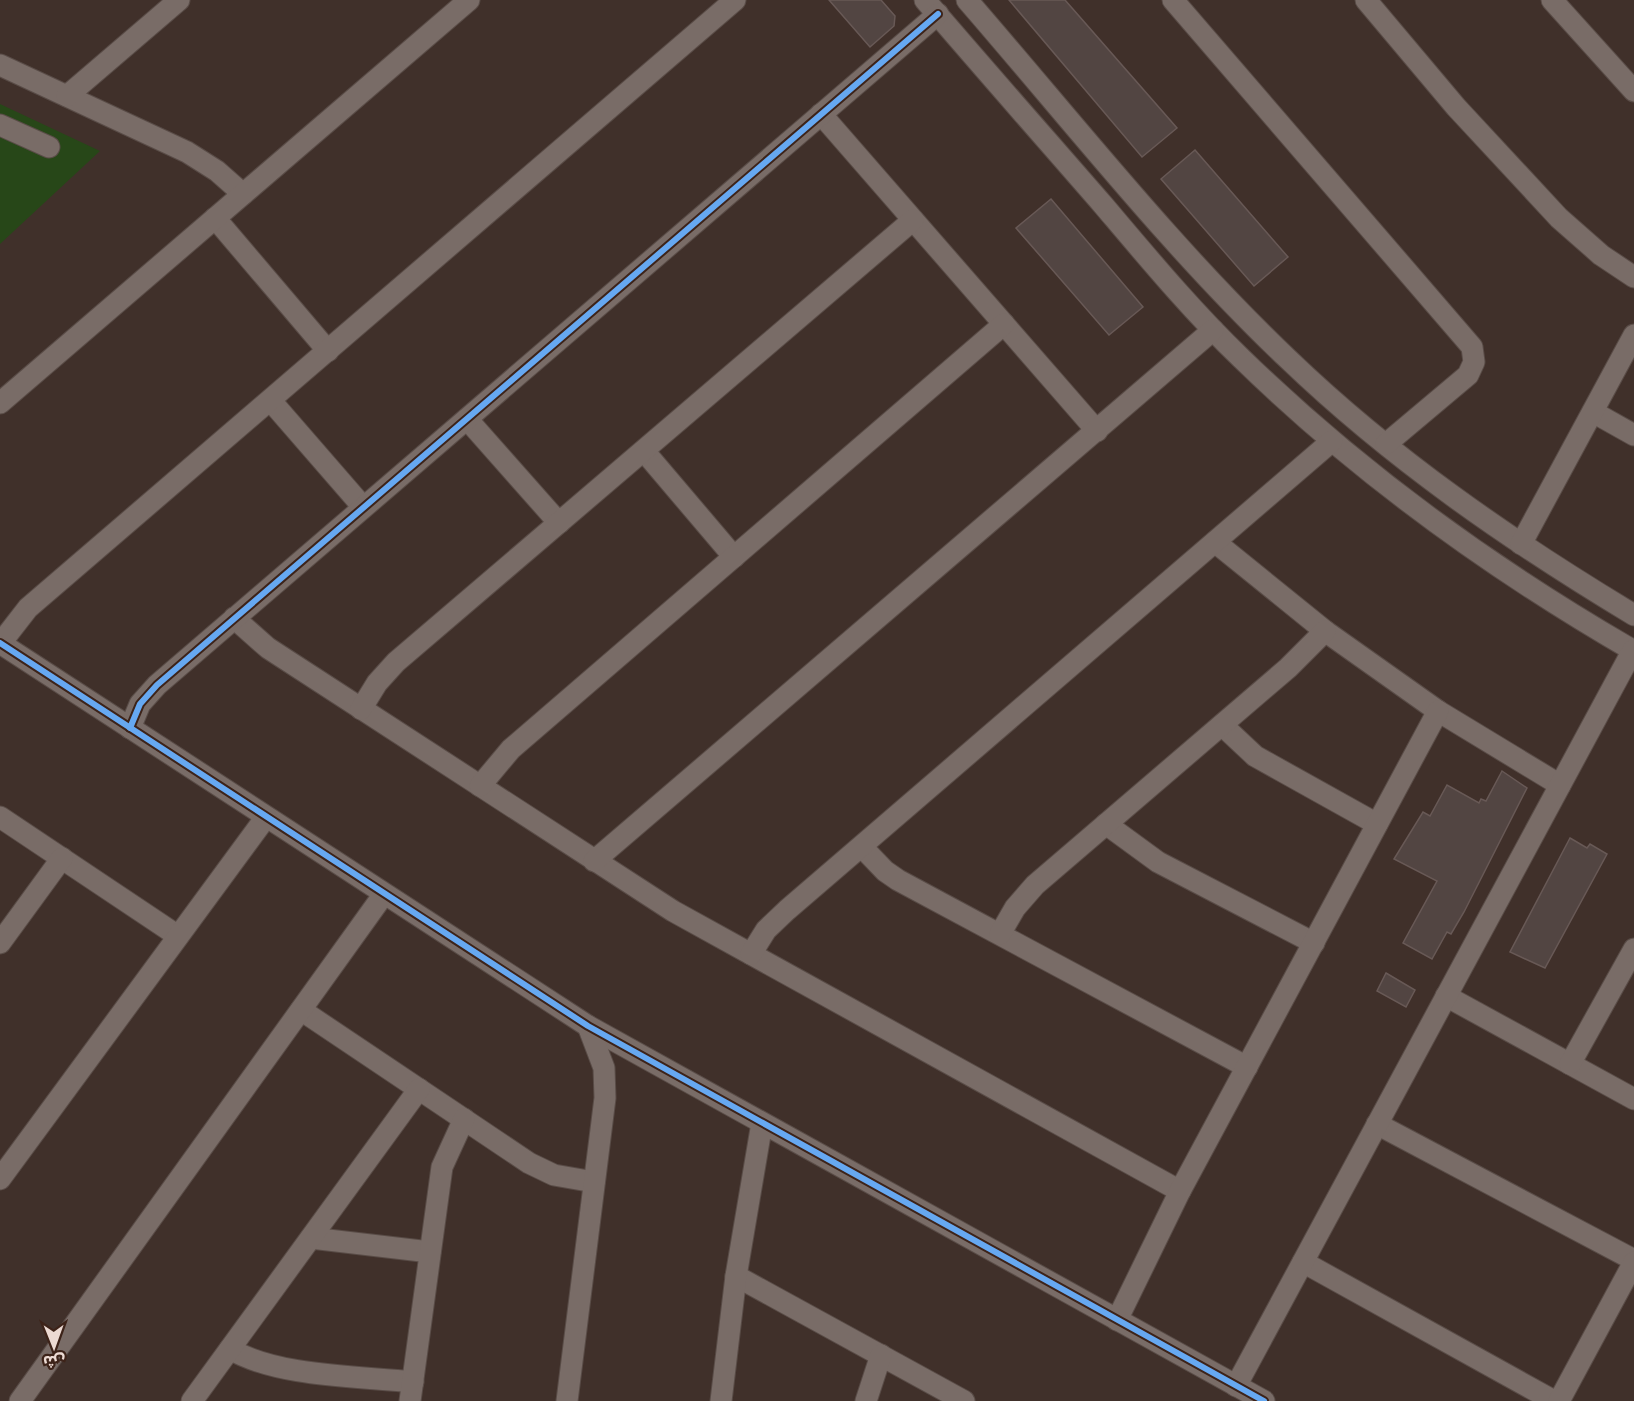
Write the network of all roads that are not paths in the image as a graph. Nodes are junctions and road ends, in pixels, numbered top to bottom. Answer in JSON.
{"nodes":[{"id":1,"x":179,"y":0,"type":"edge"},
{"id":2,"x":469,"y":0,"type":"edge"},
{"id":3,"x":735,"y":0,"type":"edge"},
{"id":4,"x":968,"y":0,"type":"edge"},
{"id":5,"x":1173,"y":0,"type":"edge"},
{"id":6,"x":1366,"y":0,"type":"edge"},
{"id":7,"x":1552,"y":0,"type":"edge"},
{"id":8,"x":932,"y":7,"type":"edge"},
{"id":9,"x":0,"y":65,"type":"edge"},
{"id":10,"x":1634,"y":91,"type":"edge"},
{"id":11,"x":67,"y":96,"type":"junction"},
{"id":12,"x":821,"y":114,"type":"junction"},
{"id":13,"x":0,"y":125,"type":"edge"},
{"id":14,"x":49,"y":147,"type":"dead end"},
{"id":15,"x":243,"y":194,"type":"junction"},
{"id":16,"x":215,"y":218,"type":"junction"},
{"id":17,"x":913,"y":220,"type":"junction"},
{"id":18,"x":1634,"y":277,"type":"edge"},
{"id":19,"x":1004,"y":324,"type":"junction"},
{"id":20,"x":1213,"y":330,"type":"junction"},
{"id":21,"x":1634,"y":335,"type":"edge"},
{"id":22,"x":328,"y":351,"type":"junction"},
{"id":23,"x":271,"y":401,"type":"junction"},
{"id":24,"x":0,"y":403,"type":"edge"},
{"id":25,"x":1593,"y":412,"type":"junction"},
{"id":26,"x":467,"y":419,"type":"junction"},
{"id":27,"x":1097,"y":431,"type":"junction"},
{"id":28,"x":1634,"y":435,"type":"edge"},
{"id":29,"x":1332,"y":441,"type":"junction"},
{"id":30,"x":1386,"y":444,"type":"junction"},
{"id":31,"x":644,"y":451,"type":"junction"},
{"id":32,"x":1454,"y":498,"type":"junction"},
{"id":33,"x":363,"y":507,"type":"junction"},
{"id":34,"x":1434,"y":522,"type":"junction"},
{"id":35,"x":559,"y":523,"type":"junction"},
{"id":36,"x":1215,"y":542,"type":"junction"},
{"id":37,"x":1521,"y":544,"type":"junction"},
{"id":38,"x":734,"y":557,"type":"junction"},
{"id":39,"x":1634,"y":615,"type":"edge"},
{"id":40,"x":234,"y":618,"type":"junction"},
{"id":41,"x":1325,"y":631,"type":"junction"},
{"id":42,"x":0,"y":644,"type":"edge"},
{"id":43,"x":1634,"y":651,"type":"edge"},
{"id":44,"x":362,"y":709,"type":"junction"},
{"id":45,"x":1438,"y":711,"type":"junction"},
{"id":46,"x":1222,"y":725,"type":"junction"},
{"id":47,"x":130,"y":728,"type":"junction"},
{"id":48,"x":1560,"y":785,"type":"junction"},
{"id":49,"x":480,"y":786,"type":"junction"},
{"id":50,"x":0,"y":817,"type":"edge"},
{"id":51,"x":266,"y":817,"type":"junction"},
{"id":52,"x":1106,"y":824,"type":"junction"},
{"id":53,"x":1377,"y":824,"type":"junction"},
{"id":54,"x":862,"y":847,"type":"junction"},
{"id":55,"x":62,"y":858,"type":"junction"},
{"id":56,"x":594,"y":861,"type":"junction"},
{"id":57,"x":384,"y":894,"type":"junction"},
{"id":58,"x":1000,"y":934,"type":"junction"},
{"id":59,"x":178,"y":936,"type":"junction"},
{"id":60,"x":0,"y":943,"type":"edge"},
{"id":61,"x":1314,"y":943,"type":"junction"},
{"id":62,"x":1634,"y":949,"type":"edge"},
{"id":63,"x":751,"y":954,"type":"junction"},
{"id":64,"x":1446,"y":996,"type":"junction"},
{"id":65,"x":301,"y":1010,"type":"junction"},
{"id":66,"x":588,"y":1026,"type":"junction"},
{"id":67,"x":1570,"y":1064,"type":"junction"},
{"id":68,"x":1247,"y":1067,"type":"junction"},
{"id":69,"x":419,"y":1089,"type":"junction"},
{"id":70,"x":1634,"y":1099,"type":"edge"},
{"id":71,"x":464,"y":1119,"type":"junction"},
{"id":72,"x":762,"y":1123,"type":"junction"},
{"id":73,"x":1377,"y":1124,"type":"junction"},
{"id":74,"x":0,"y":1179,"type":"edge"},
{"id":75,"x":594,"y":1182,"type":"junction"},
{"id":76,"x":1180,"y":1191,"type":"junction"},
{"id":77,"x":311,"y":1238,"type":"junction"},
{"id":78,"x":430,"y":1252,"type":"junction"},
{"id":79,"x":1634,"y":1261,"type":"edge"},
{"id":80,"x":1303,"y":1262,"type":"junction"},
{"id":81,"x":736,"y":1276,"type":"junction"},
{"id":82,"x":1117,"y":1320,"type":"junction"},
{"id":83,"x":230,"y":1349,"type":"junction"},
{"id":84,"x":881,"y":1355,"type":"junction"},
{"id":85,"x":1236,"y":1386,"type":"junction"},
{"id":86,"x":411,"y":1392,"type":"edge"},
{"id":87,"x":20,"y":1401,"type":"edge"},
{"id":88,"x":192,"y":1401,"type":"edge"},
{"id":89,"x":567,"y":1401,"type":"edge"},
{"id":90,"x":721,"y":1401,"type":"edge"},
{"id":91,"x":866,"y":1401,"type":"edge"},
{"id":92,"x":964,"y":1401,"type":"edge"},
{"id":93,"x":1264,"y":1401,"type":"edge"},
{"id":94,"x":1554,"y":1401,"type":"edge"},
{"id":95,"x":1559,"y":1401,"type":"edge"}],
"edges":[{"from":1,"to":11,"type":"street"},
{"from":2,"to":15,"type":"street"},
{"from":3,"to":22,"type":"street"},
{"from":4,"to":30,"type":"street"},
{"from":5,"to":30,"type":"street"},
{"from":6,"to":18,"type":"street"},
{"from":7,"to":10,"type":"street"},
{"from":8,"to":12,"type":"street"},
{"from":8,"to":20,"type":"street"},
{"from":9,"to":11,"type":"street"},
{"from":11,"to":15,"type":"street"},
{"from":12,"to":17,"type":"street"},
{"from":12,"to":26,"type":"street"},
{"from":13,"to":14,"type":"street"},
{"from":15,"to":16,"type":"street"},
{"from":16,"to":22,"type":"street"},
{"from":16,"to":24,"type":"street"},
{"from":17,"to":19,"type":"street"},
{"from":17,"to":31,"type":"street"},
{"from":19,"to":27,"type":"street"},
{"from":19,"to":38,"type":"street"},
{"from":20,"to":27,"type":"street"},
{"from":20,"to":29,"type":"street"},
{"from":21,"to":25,"type":"street"},
{"from":22,"to":23,"type":"street"},
{"from":23,"to":33,"type":"street"},
{"from":23,"to":42,"type":"street"},
{"from":25,"to":28,"type":"street"},
{"from":25,"to":37,"type":"street"},
{"from":26,"to":33,"type":"street"},
{"from":26,"to":35,"type":"street"},
{"from":27,"to":56,"type":"street"},
{"from":29,"to":34,"type":"street"},
{"from":29,"to":36,"type":"street"},
{"from":30,"to":32,"type":"street"},
{"from":31,"to":35,"type":"street"},
{"from":31,"to":38,"type":"street"},
{"from":32,"to":34,"type":"street"},
{"from":32,"to":37,"type":"street"},
{"from":33,"to":40,"type":"street"},
{"from":34,"to":43,"type":"street"},
{"from":35,"to":44,"type":"street"},
{"from":36,"to":41,"type":"street"},
{"from":36,"to":54,"type":"street"},
{"from":37,"to":39,"type":"street"},
{"from":38,"to":49,"type":"street"},
{"from":40,"to":44,"type":"street"},
{"from":40,"to":47,"type":"street"},
{"from":41,"to":45,"type":"street"},
{"from":41,"to":46,"type":"street"},
{"from":42,"to":47,"type":"street"},
{"from":43,"to":48,"type":"street"},
{"from":44,"to":49,"type":"street"},
{"from":45,"to":48,"type":"street"},
{"from":45,"to":53,"type":"street"},
{"from":46,"to":52,"type":"street"},
{"from":46,"to":53,"type":"street"},
{"from":47,"to":51,"type":"street"},
{"from":48,"to":64,"type":"street"},
{"from":49,"to":56,"type":"street"},
{"from":50,"to":55,"type":"street"},
{"from":51,"to":57,"type":"street"},
{"from":51,"to":59,"type":"street"},
{"from":52,"to":58,"type":"street"},
{"from":52,"to":61,"type":"street"},
{"from":53,"to":61,"type":"street"},
{"from":54,"to":58,"type":"street"},
{"from":54,"to":63,"type":"street"},
{"from":55,"to":59,"type":"street"},
{"from":55,"to":60,"type":"street"},
{"from":56,"to":63,"type":"street"},
{"from":57,"to":65,"type":"street"},
{"from":57,"to":66,"type":"street"},
{"from":58,"to":68,"type":"street"},
{"from":59,"to":74,"type":"street"},
{"from":61,"to":68,"type":"street"},
{"from":62,"to":67,"type":"street"},
{"from":63,"to":76,"type":"street"},
{"from":64,"to":67,"type":"street"},
{"from":64,"to":73,"type":"street"},
{"from":65,"to":69,"type":"street"},
{"from":65,"to":87,"type":"street"},
{"from":66,"to":72,"type":"street"},
{"from":66,"to":75,"type":"street"},
{"from":67,"to":70,"type":"street"},
{"from":68,"to":76,"type":"street"},
{"from":69,"to":71,"type":"street"},
{"from":69,"to":77,"type":"street"},
{"from":71,"to":75,"type":"street"},
{"from":71,"to":78,"type":"street"},
{"from":72,"to":81,"type":"street"},
{"from":72,"to":82,"type":"street"},
{"from":73,"to":79,"type":"street"},
{"from":73,"to":80,"type":"street"},
{"from":75,"to":89,"type":"street"},
{"from":76,"to":82,"type":"street"},
{"from":77,"to":78,"type":"street"},
{"from":77,"to":83,"type":"street"},
{"from":78,"to":86,"type":"street"},
{"from":79,"to":95,"type":"street"},
{"from":80,"to":85,"type":"street"},
{"from":80,"to":94,"type":"street"},
{"from":81,"to":84,"type":"street"},
{"from":81,"to":90,"type":"street"},
{"from":82,"to":85,"type":"street"},
{"from":83,"to":86,"type":"street"},
{"from":83,"to":88,"type":"street"},
{"from":84,"to":91,"type":"street"},
{"from":84,"to":92,"type":"street"},
{"from":85,"to":93,"type":"street"}]}
